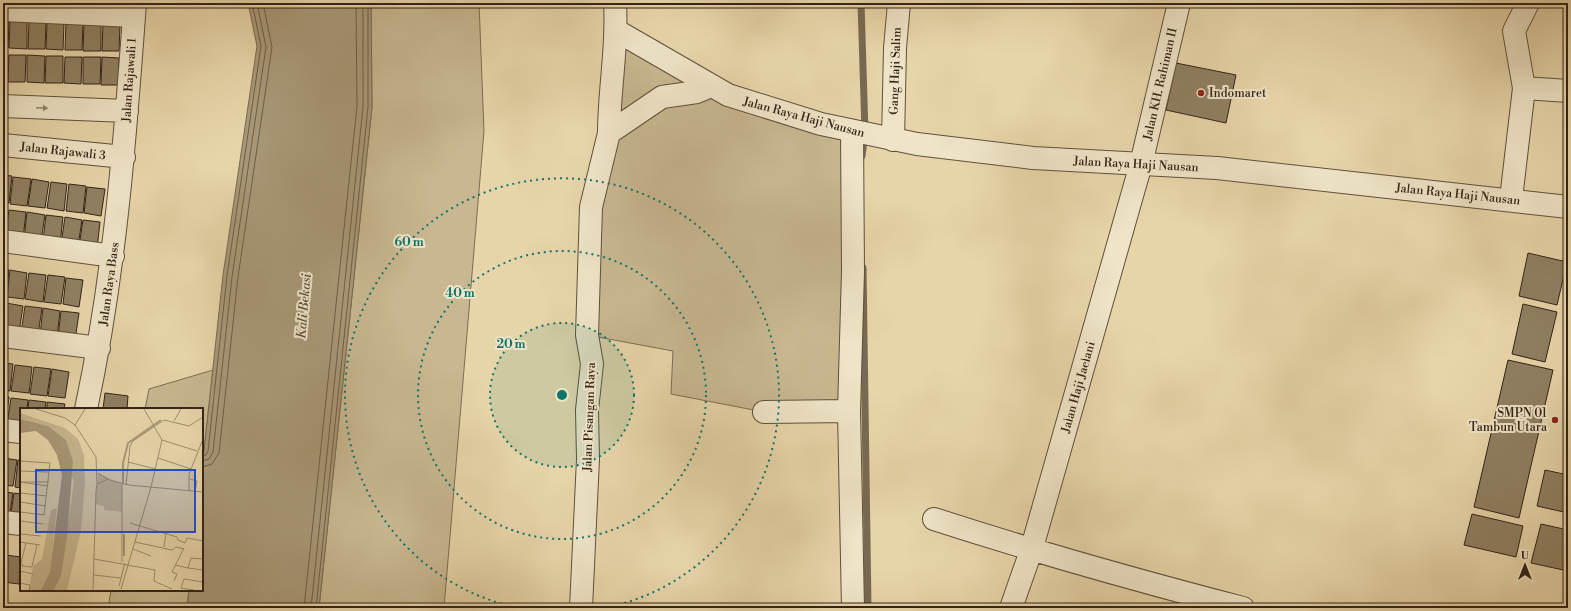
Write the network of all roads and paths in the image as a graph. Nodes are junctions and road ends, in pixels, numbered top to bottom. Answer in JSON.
{"nodes":[{"id":1,"x":615,"y":3,"type":"edge"},
{"id":2,"x":899,"y":3,"type":"edge"},
{"id":3,"x":1179,"y":3,"type":"edge"},
{"id":4,"x":1528,"y":3,"type":"edge"},
{"id":5,"x":135,"y":9,"type":"edge"},
{"id":6,"x":3,"y":10,"type":"edge"},
{"id":7,"x":617,"y":31,"type":"junction"},
{"id":8,"x":711,"y":86,"type":"junction"},
{"id":9,"x":1524,"y":88,"type":"junction"},
{"id":10,"x":1568,"y":91,"type":"edge"},
{"id":11,"x":3,"y":106,"type":"edge"},
{"id":12,"x":127,"y":111,"type":"junction"},
{"id":13,"x":616,"y":127,"type":"junction"},
{"id":14,"x":852,"y":131,"type":"junction"},
{"id":15,"x":893,"y":140,"type":"junction"},
{"id":16,"x":3,"y":145,"type":"edge"},
{"id":17,"x":124,"y":157,"type":"junction"},
{"id":18,"x":1141,"y":164,"type":"junction"},
{"id":19,"x":1512,"y":199,"type":"junction"},
{"id":20,"x":1568,"y":207,"type":"edge"},
{"id":21,"x":3,"y":241,"type":"edge"},
{"id":22,"x":113,"y":256,"type":"junction"},
{"id":23,"x":3,"y":336,"type":"edge"},
{"id":24,"x":99,"y":348,"type":"junction"},
{"id":25,"x":86,"y":408,"type":"edge"},
{"id":26,"x":849,"y":411,"type":"junction"},
{"id":27,"x":764,"y":412,"type":"dead end"},
{"id":28,"x":3,"y":430,"type":"edge"},
{"id":29,"x":20,"y":432,"type":"edge"},
{"id":30,"x":934,"y":519,"type":"dead end"},
{"id":31,"x":3,"y":522,"type":"edge"},
{"id":32,"x":20,"y":524,"type":"edge"},
{"id":33,"x":1031,"y":551,"type":"junction"},
{"id":34,"x":581,"y":608,"type":"edge"},
{"id":35,"x":853,"y":608,"type":"edge"},
{"id":36,"x":1010,"y":608,"type":"edge"},
{"id":37,"x":1243,"y":608,"type":"edge"}],
"edges":[{"from":1,"to":7,"type":"street","name":"Jalan Pisangan Raya"},
{"from":2,"to":15,"type":"street","name":"Gang Haji Salim"},
{"from":3,"to":18,"type":"street","name":"Jalan KH. Rahiman II"},
{"from":4,"to":9,"type":"street"},
{"from":5,"to":6,"type":"street"},
{"from":5,"to":12,"type":"street","name":"Jalan Rajawali 1"},
{"from":7,"to":8,"type":"street","name":"Jalan Raya Haji Nausan"},
{"from":7,"to":13,"type":"street","name":"Jalan Pisangan Raya"},
{"from":8,"to":13,"type":"street"},
{"from":8,"to":14,"type":"street","name":"Jalan Raya Haji Nausan"},
{"from":9,"to":10,"type":"street"},
{"from":9,"to":19,"type":"street"},
{"from":11,"to":12,"type":"street","one_way":true},
{"from":12,"to":17,"type":"street","name":"Jalan Rajawali 1"},
{"from":13,"to":34,"type":"street","name":"Jalan Pisangan Raya"},
{"from":14,"to":15,"type":"street","name":"Jalan Raya Haji Nausan"},
{"from":14,"to":26,"type":"street"},
{"from":15,"to":18,"type":"street","name":"Jalan Raya Haji Nausan"},
{"from":16,"to":17,"type":"street","name":"Jalan Rajawali 3"},
{"from":17,"to":22,"type":"street","name":"Jalan Raya Bass"},
{"from":18,"to":19,"type":"street","name":"Jalan Raya Haji Nausan"},
{"from":18,"to":33,"type":"street","name":"Jalan Haji Jaelani"},
{"from":19,"to":20,"type":"street","name":"Jalan Raya Haji Nausan"},
{"from":21,"to":22,"type":"street"},
{"from":22,"to":24,"type":"street","name":"Jalan Raya Bass"},
{"from":23,"to":24,"type":"street"},
{"from":24,"to":25,"type":"street","name":"Jalan Raya Bass"},
{"from":26,"to":27,"type":"street"},
{"from":26,"to":35,"type":"street"},
{"from":28,"to":29,"type":"street"},
{"from":30,"to":33,"type":"street"},
{"from":31,"to":32,"type":"street"},
{"from":33,"to":36,"type":"street","name":"Jalan Haji Jaelani"},
{"from":33,"to":37,"type":"street"}]}
